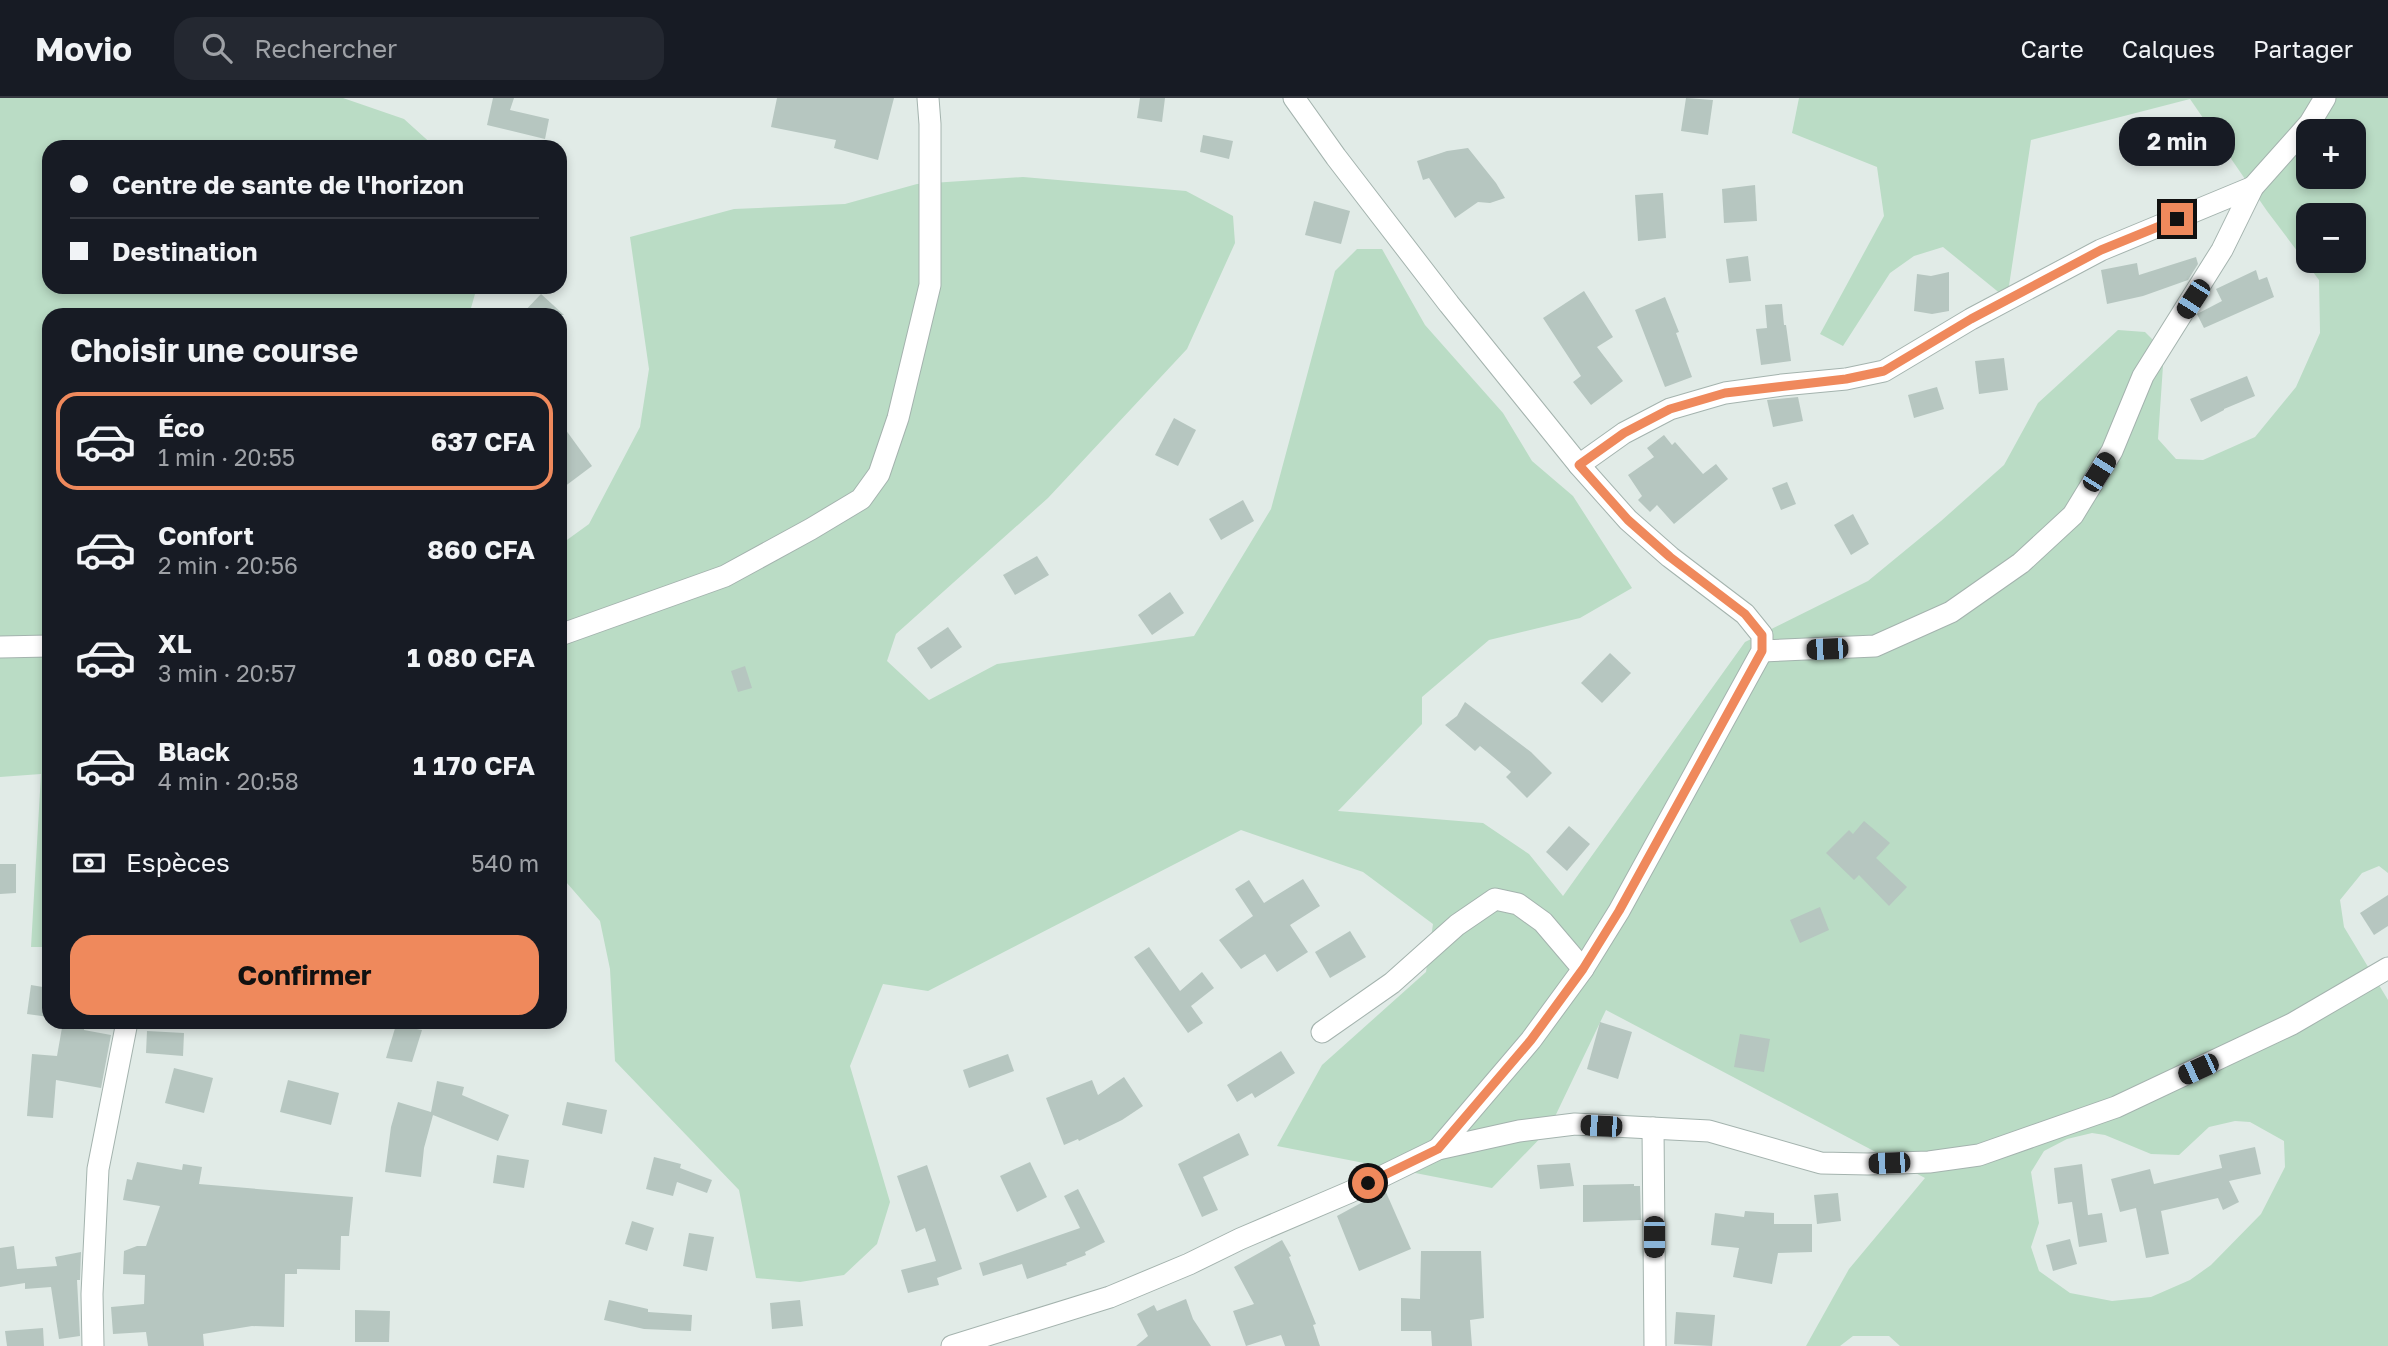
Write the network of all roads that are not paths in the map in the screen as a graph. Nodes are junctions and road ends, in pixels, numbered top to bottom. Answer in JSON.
{"nodes":[{"id":1,"x":928,"y":98,"type":"edge"},
{"id":2,"x":1294,"y":98,"type":"edge"},
{"id":3,"x":2325,"y":98,"type":"edge"},
{"id":4,"x":2253,"y":187,"type":"junction"},
{"id":5,"x":1579,"y":465,"type":"junction"},
{"id":6,"x":567,"y":632,"type":"edge"},
{"id":7,"x":42,"y":646,"type":"edge"},
{"id":8,"x":0,"y":647,"type":"edge"},
{"id":9,"x":1762,"y":651,"type":"junction"},
{"id":10,"x":2388,"y":968,"type":"edge"},
{"id":11,"x":1583,"y":969,"type":"junction"},
{"id":12,"x":126,"y":1029,"type":"edge"},
{"id":13,"x":1322,"y":1032,"type":"dead end"},
{"id":14,"x":1653,"y":1128,"type":"junction"},
{"id":15,"x":1438,"y":1149,"type":"junction"},
{"id":16,"x":994,"y":1341,"type":"edge"},
{"id":17,"x":93,"y":1346,"type":"edge"},
{"id":18,"x":952,"y":1346,"type":"edge"},
{"id":19,"x":1655,"y":1346,"type":"edge"}],
"edges":[{"from":1,"to":6,"type":"street"},
{"from":2,"to":5,"type":"street"},
{"from":3,"to":4,"type":"street"},
{"from":4,"to":5,"type":"street"},
{"from":4,"to":9,"type":"street"},
{"from":5,"to":9,"type":"street"},
{"from":7,"to":8,"type":"street"},
{"from":9,"to":11,"type":"street"},
{"from":10,"to":14,"type":"street"},
{"from":11,"to":13,"type":"street"},
{"from":11,"to":15,"type":"street"},
{"from":12,"to":17,"type":"street"},
{"from":14,"to":15,"type":"street"},
{"from":14,"to":19,"type":"street"},
{"from":15,"to":16,"type":"street"},
{"from":16,"to":18,"type":"street"}]}
